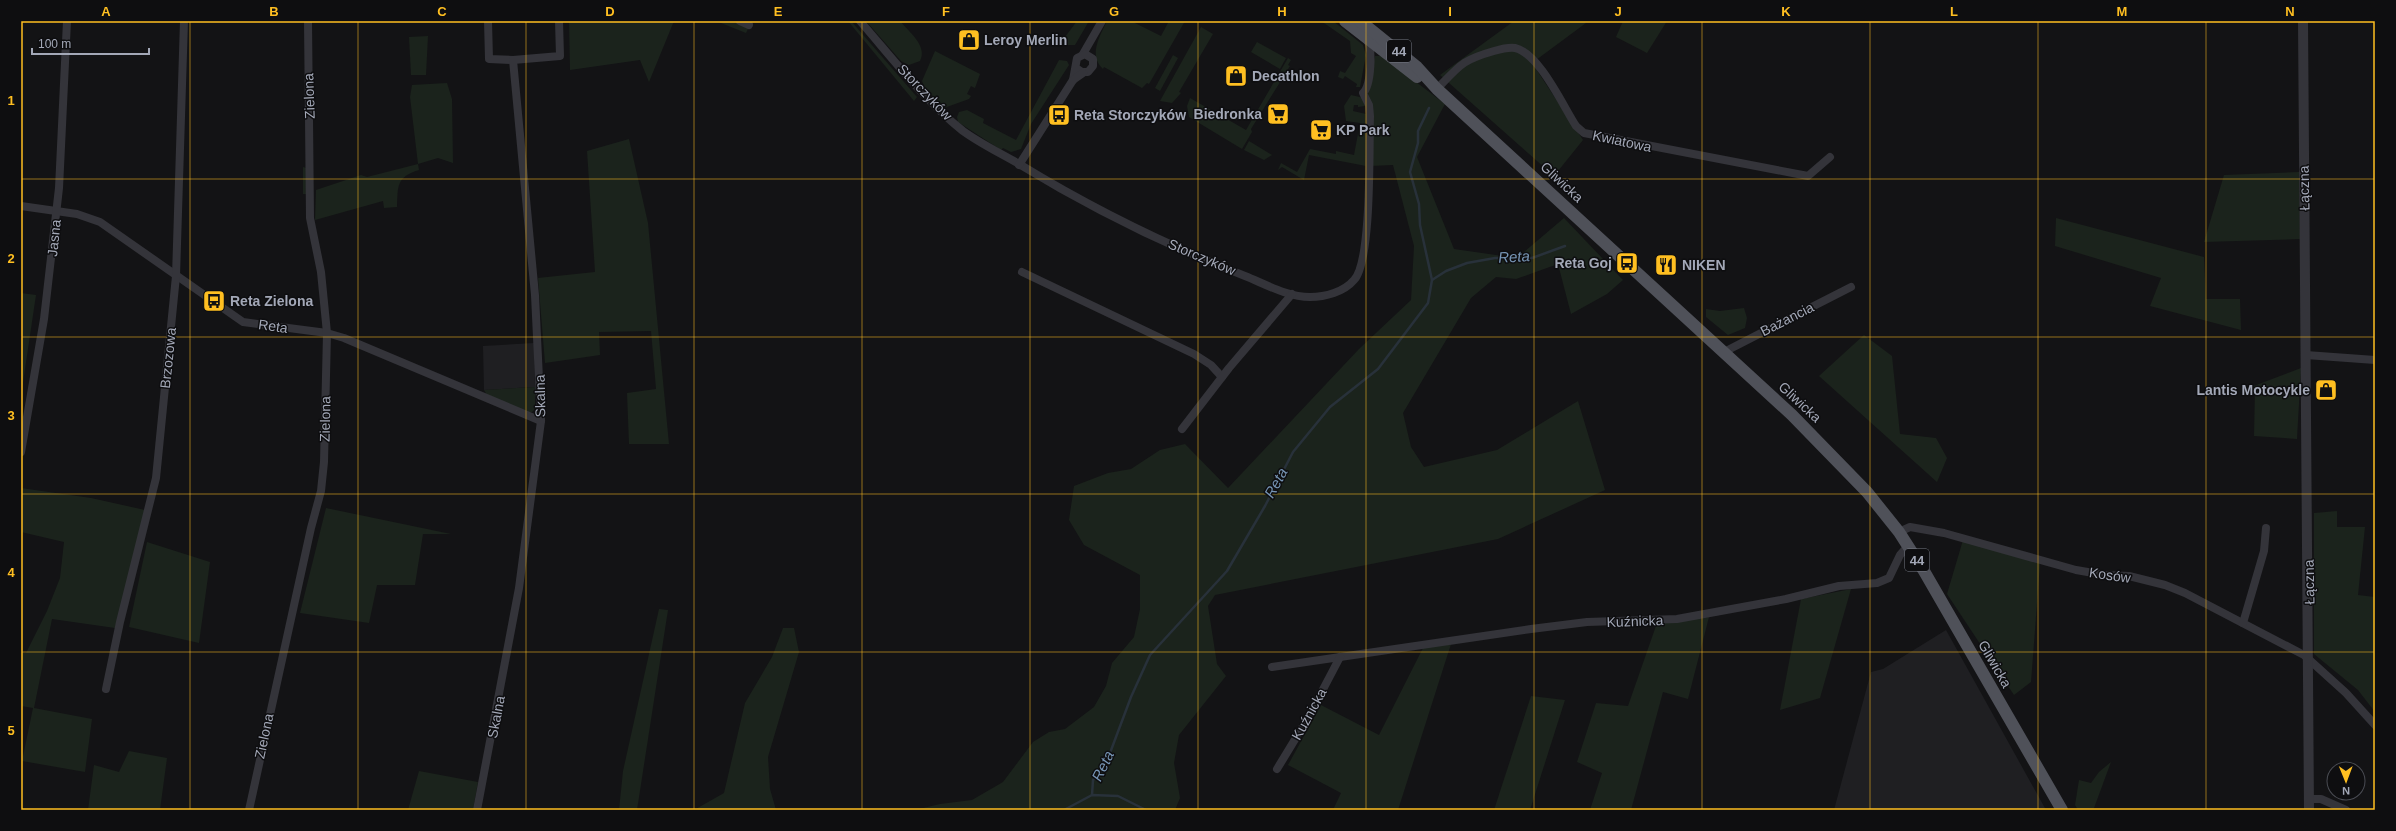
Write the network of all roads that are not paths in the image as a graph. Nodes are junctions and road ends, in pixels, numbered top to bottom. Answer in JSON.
{"nodes":[{"id":1,"x":67,"y":21,"type":"edge"},
{"id":2,"x":184,"y":21,"type":"edge"},
{"id":3,"x":308,"y":21,"type":"edge"},
{"id":4,"x":488,"y":21,"type":"edge"},
{"id":5,"x":559,"y":21,"type":"edge"},
{"id":6,"x":740,"y":21,"type":"edge"},
{"id":7,"x":860,"y":21,"type":"edge"},
{"id":8,"x":1102,"y":21,"type":"edge"},
{"id":9,"x":1346,"y":21,"type":"edge"},
{"id":10,"x":2303,"y":21,"type":"edge"},
{"id":11,"x":749,"y":25,"type":"dead end"},
{"id":12,"x":1360,"y":26,"type":"edge"},
{"id":13,"x":1087,"y":56,"type":"junction"},
{"id":14,"x":513,"y":60,"type":"junction"},
{"id":15,"x":1080,"y":70,"type":"junction"},
{"id":16,"x":1435,"y":87,"type":"junction"},
{"id":17,"x":1830,"y":157,"type":"dead end"},
{"id":18,"x":1019,"y":165,"type":"junction"},
{"id":19,"x":21,"y":206,"type":"edge"},
{"id":20,"x":57,"y":211,"type":"junction"},
{"id":21,"x":1022,"y":272,"type":"dead end"},
{"id":22,"x":176,"y":276,"type":"junction"},
{"id":23,"x":1850,"y":287,"type":"dead end"},
{"id":24,"x":1292,"y":294,"type":"junction"},
{"id":25,"x":327,"y":333,"type":"junction"},
{"id":26,"x":1724,"y":352,"type":"junction"},
{"id":27,"x":2306,"y":355,"type":"junction"},
{"id":28,"x":2375,"y":360,"type":"edge"},
{"id":29,"x":1222,"y":377,"type":"junction"},
{"id":30,"x":541,"y":421,"type":"junction"},
{"id":31,"x":1182,"y":429,"type":"dead end"},
{"id":32,"x":21,"y":452,"type":"edge"},
{"id":33,"x":2266,"y":528,"type":"dead end"},
{"id":34,"x":1898,"y":532,"type":"junction"},
{"id":35,"x":1908,"y":546,"type":"junction"},
{"id":36,"x":2243,"y":623,"type":"junction"},
{"id":37,"x":1340,"y":657,"type":"junction"},
{"id":38,"x":2309,"y":660,"type":"junction"},
{"id":39,"x":1272,"y":667,"type":"dead end"},
{"id":40,"x":106,"y":689,"type":"dead end"},
{"id":41,"x":2375,"y":725,"type":"edge"},
{"id":42,"x":1277,"y":769,"type":"dead end"},
{"id":43,"x":2309,"y":799,"type":"junction"},
{"id":44,"x":249,"y":810,"type":"edge"},
{"id":45,"x":477,"y":810,"type":"edge"},
{"id":46,"x":2062,"y":810,"type":"edge"},
{"id":47,"x":2309,"y":810,"type":"edge"},
{"id":48,"x":2346,"y":810,"type":"edge"}],
"edges":[{"from":1,"to":20,"type":"street","name":"Jasna"},
{"from":2,"to":22,"type":"street","name":"Brzozowa"},
{"from":3,"to":25,"type":"street","name":"Zielona"},
{"from":4,"to":14,"type":"street"},
{"from":5,"to":14,"type":"street"},
{"from":6,"to":11,"type":"street"},
{"from":7,"to":18,"type":"street","name":"Storczyków"},
{"from":8,"to":13,"type":"street"},
{"from":9,"to":12,"type":"main road","name":"Gliwicka","number":"44"},
{"from":10,"to":27,"type":"street","name":"Łączna"},
{"from":12,"to":16,"type":"main road","name":"Gliwicka","number":"44"},
{"from":12,"to":24,"type":"street","name":"Gliwicka"},
{"from":13,"to":15,"type":"street"},
{"from":13,"to":15,"type":"street"},
{"from":14,"to":30,"type":"street","name":"Skalna"},
{"from":15,"to":18,"type":"street"},
{"from":16,"to":17,"type":"street","name":"Kwiatowa"},
{"from":16,"to":26,"type":"main road","name":"Gliwicka","number":"44"},
{"from":18,"to":24,"type":"street","name":"Storczyków"},
{"from":19,"to":20,"type":"street","name":"Reta"},
{"from":20,"to":22,"type":"street","name":"Reta"},
{"from":20,"to":32,"type":"street","name":"Jasna"},
{"from":21,"to":29,"type":"street"},
{"from":22,"to":25,"type":"street","name":"Reta"},
{"from":22,"to":40,"type":"street","name":"Brzozowa"},
{"from":23,"to":26,"type":"street","name":"Bażancia"},
{"from":24,"to":29,"type":"street"},
{"from":25,"to":30,"type":"street","name":"Reta"},
{"from":25,"to":44,"type":"street","name":"Zielona"},
{"from":26,"to":34,"type":"main road","name":"Gliwicka","number":"44"},
{"from":27,"to":28,"type":"street"},
{"from":27,"to":38,"type":"street","name":"Łączna"},
{"from":29,"to":31,"type":"street"},
{"from":30,"to":45,"type":"street","name":"Skalna"},
{"from":33,"to":36,"type":"street"},
{"from":34,"to":35,"type":"main road","name":"Gliwicka","number":"44"},
{"from":34,"to":36,"type":"street","name":"Kosów"},
{"from":35,"to":37,"type":"street","name":"Kuźnicka"},
{"from":35,"to":46,"type":"main road","name":"Gliwicka","number":"44"},
{"from":36,"to":38,"type":"street","name":"Kosów"},
{"from":37,"to":39,"type":"street","name":"Kuźnicka"},
{"from":37,"to":42,"type":"street","name":"Kuźnicka"},
{"from":38,"to":41,"type":"street","name":"Kosów"},
{"from":38,"to":43,"type":"street","name":"Łączna"},
{"from":43,"to":47,"type":"street","name":"Łączna"},
{"from":43,"to":48,"type":"street"}]}
